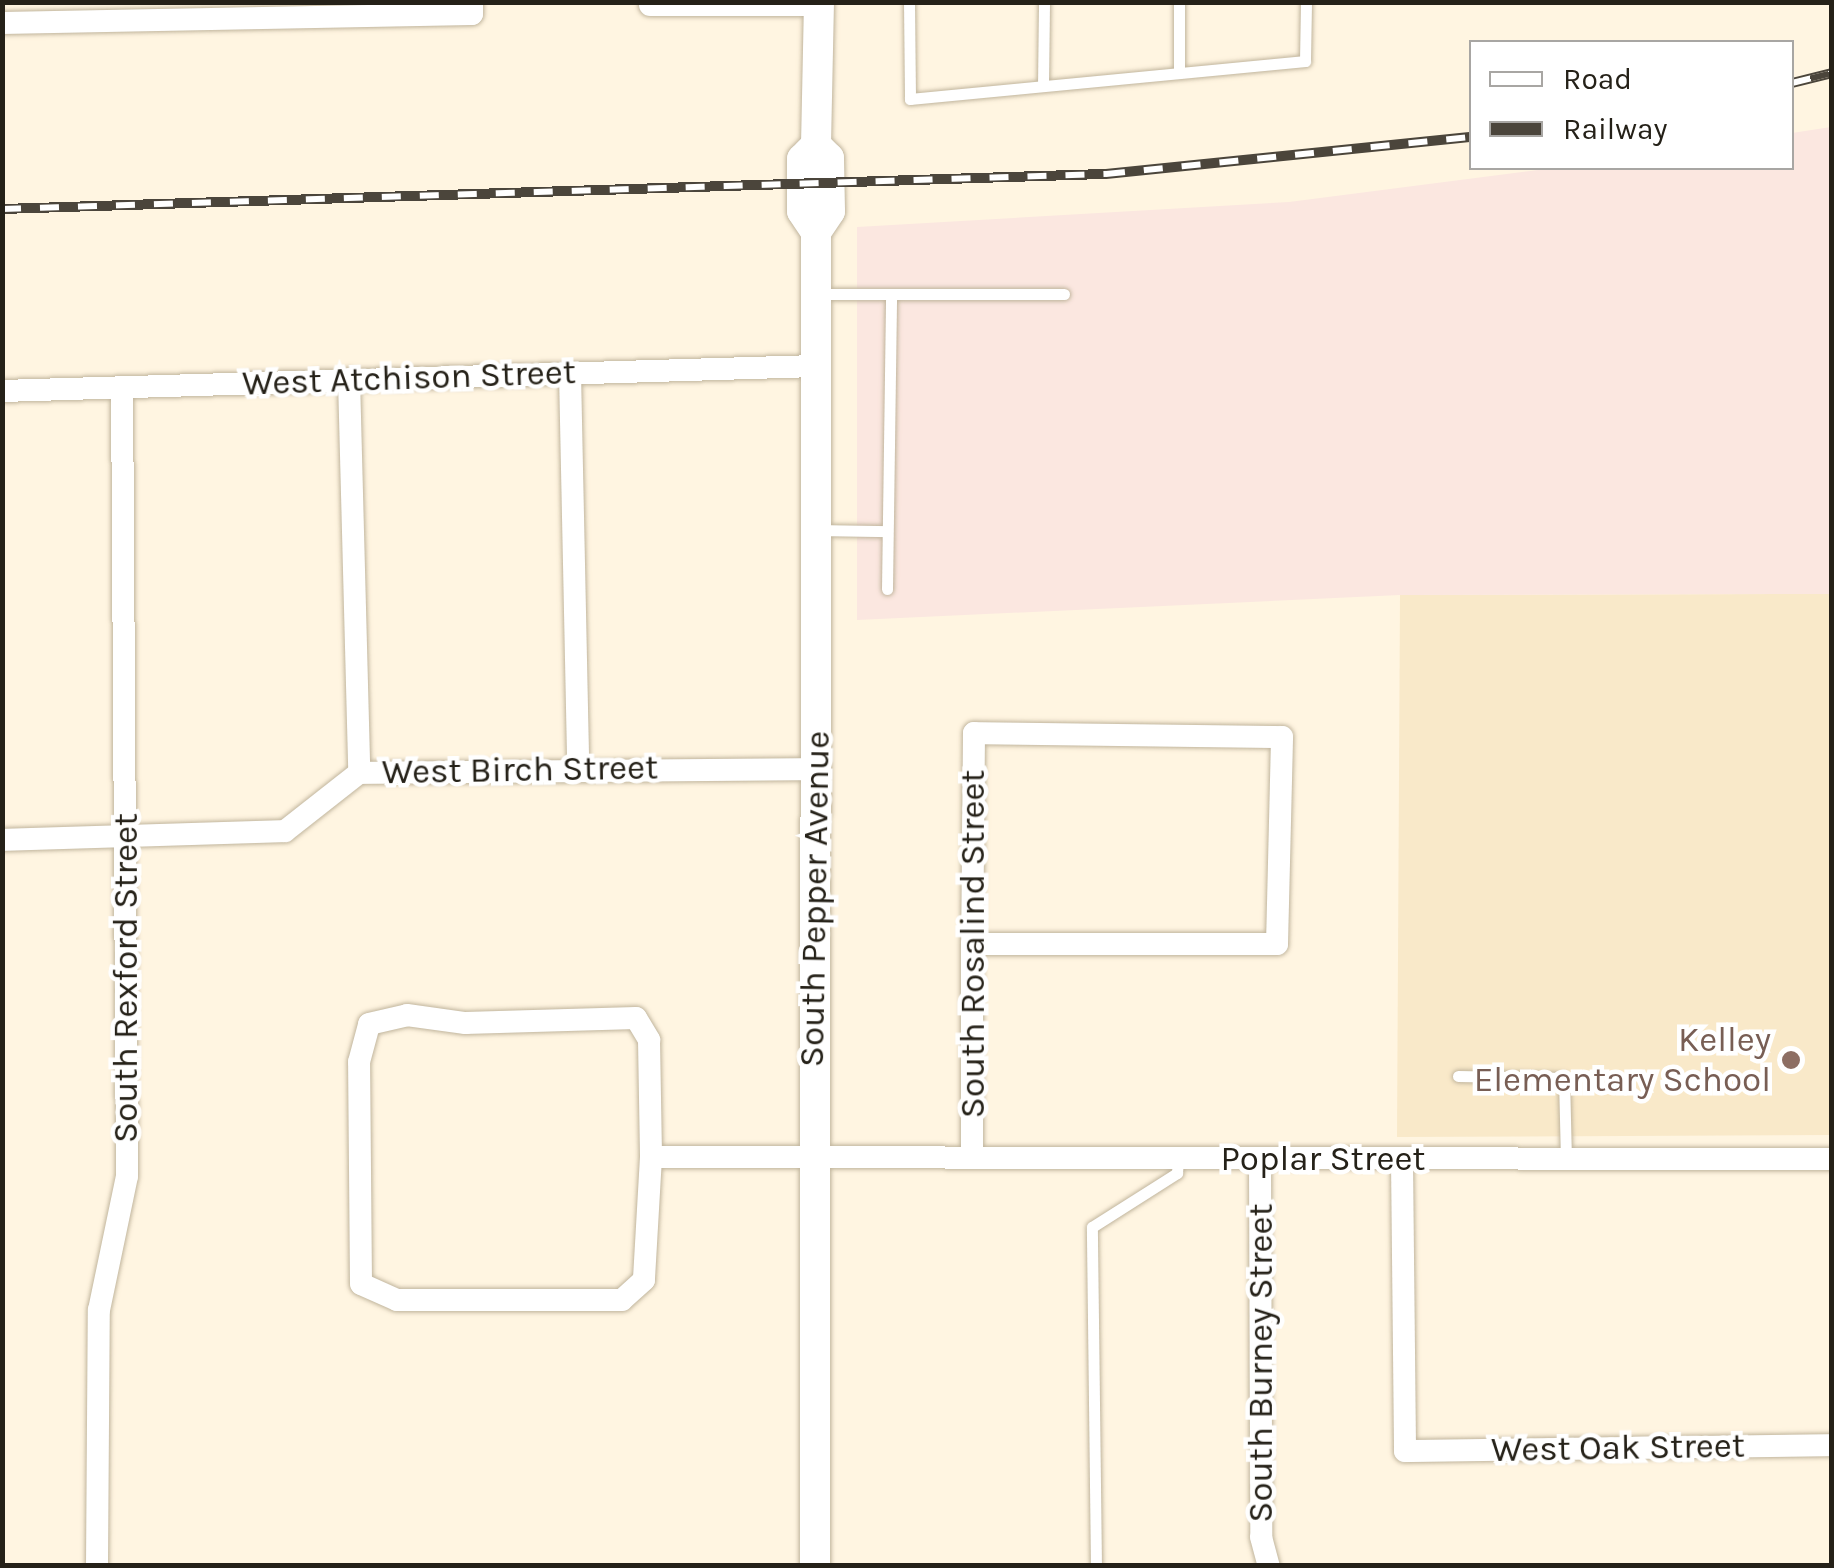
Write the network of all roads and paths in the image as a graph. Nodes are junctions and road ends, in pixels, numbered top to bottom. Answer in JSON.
{"nodes":[{"id":1,"x":909,"y":2,"type":"edge"},
{"id":2,"x":1044,"y":2,"type":"edge"},
{"id":3,"x":1179,"y":2,"type":"edge"},
{"id":4,"x":1306,"y":2,"type":"edge"},
{"id":5,"x":819,"y":4,"type":"edge"},
{"id":6,"x":650,"y":5,"type":"dead end"},
{"id":7,"x":472,"y":8,"type":"edge"},
{"id":8,"x":245,"y":9,"type":"edge"},
{"id":9,"x":2,"y":24,"type":"edge"},
{"id":10,"x":1179,"y":73,"type":"junction"},
{"id":11,"x":1043,"y":86,"type":"junction"},
{"id":12,"x":816,"y":294,"type":"junction"},
{"id":13,"x":891,"y":294,"type":"junction"},
{"id":14,"x":1064,"y":294,"type":"dead end"},
{"id":15,"x":816,"y":366,"type":"junction"},
{"id":16,"x":570,"y":373,"type":"junction"},
{"id":17,"x":349,"y":378,"type":"junction"},
{"id":18,"x":122,"y":387,"type":"junction"},
{"id":19,"x":2,"y":391,"type":"edge"},
{"id":20,"x":816,"y":530,"type":"junction"},
{"id":21,"x":887,"y":530,"type":"junction"},
{"id":22,"x":886,"y":589,"type":"dead end"},
{"id":23,"x":578,"y":766,"type":"junction"},
{"id":24,"x":817,"y":769,"type":"junction"},
{"id":25,"x":359,"y":772,"type":"junction"},
{"id":26,"x":2,"y":840,"type":"edge"},
{"id":27,"x":125,"y":841,"type":"junction"},
{"id":28,"x":972,"y":944,"type":"junction"},
{"id":29,"x":1458,"y":1076,"type":"dead end"},
{"id":30,"x":814,"y":1151,"type":"junction"},
{"id":31,"x":972,"y":1155,"type":"junction"},
{"id":32,"x":650,"y":1157,"type":"junction"},
{"id":33,"x":1178,"y":1158,"type":"junction"},
{"id":34,"x":1832,"y":1159,"type":"edge"},
{"id":35,"x":1260,"y":1160,"type":"junction"},
{"id":36,"x":1402,"y":1160,"type":"junction"},
{"id":37,"x":1566,"y":1160,"type":"junction"},
{"id":38,"x":1832,"y":1445,"type":"edge"},
{"id":39,"x":97,"y":1566,"type":"edge"},
{"id":40,"x":815,"y":1566,"type":"edge"},
{"id":41,"x":1096,"y":1566,"type":"edge"},
{"id":42,"x":1270,"y":1566,"type":"edge"}],
"edges":[{"from":1,"to":11,"type":"lane"},
{"from":2,"to":11,"type":"lane"},
{"from":3,"to":10,"type":"lane"},
{"from":4,"to":10,"type":"lane"},
{"from":5,"to":6,"type":"street"},
{"from":5,"to":12,"type":"main road","name":"South Pepper Avenue"},
{"from":7,"to":8,"type":"street"},
{"from":8,"to":9,"type":"street"},
{"from":10,"to":11,"type":"lane"},
{"from":12,"to":13,"type":"lane"},
{"from":12,"to":15,"type":"main road","name":"South Pepper Avenue"},
{"from":13,"to":14,"type":"lane"},
{"from":13,"to":21,"type":"lane"},
{"from":15,"to":16,"type":"street","name":"West Atchison Street"},
{"from":15,"to":20,"type":"main road","name":"South Pepper Avenue"},
{"from":16,"to":17,"type":"street","name":"West Atchison Street"},
{"from":16,"to":23,"type":"street"},
{"from":17,"to":18,"type":"street","name":"West Atchison Street"},
{"from":17,"to":25,"type":"street"},
{"from":18,"to":19,"type":"street","name":"West Atchison Street"},
{"from":18,"to":27,"type":"street","name":"South Rexford Street"},
{"from":20,"to":21,"type":"lane"},
{"from":20,"to":24,"type":"main road","name":"South Pepper Avenue"},
{"from":21,"to":22,"type":"lane"},
{"from":23,"to":24,"type":"street","name":"West Birch Street"},
{"from":23,"to":25,"type":"street","name":"West Birch Street"},
{"from":24,"to":30,"type":"main road","name":"South Pepper Avenue"},
{"from":25,"to":27,"type":"street","name":"West Birch Street"},
{"from":26,"to":27,"type":"street","name":"West Birch Street"},
{"from":27,"to":39,"type":"street","name":"South Rexford Street"},
{"from":28,"to":28,"type":"street","name":"South Rosalind Street"},
{"from":28,"to":31,"type":"street","name":"South Rosalind Street"},
{"from":29,"to":37,"type":"lane"},
{"from":30,"to":31,"type":"street","name":"Poplar Street"},
{"from":30,"to":32,"type":"street","name":"Poplar Street"},
{"from":30,"to":40,"type":"main road","name":"South Pepper Avenue"},
{"from":31,"to":33,"type":"street","name":"Poplar Street"},
{"from":32,"to":32,"type":"street"},
{"from":33,"to":35,"type":"street","name":"Poplar Street"},
{"from":33,"to":41,"type":"lane"},
{"from":34,"to":37,"type":"street","name":"Poplar Street"},
{"from":35,"to":36,"type":"street","name":"Poplar Street"},
{"from":35,"to":42,"type":"street","name":"South Burney Street"},
{"from":36,"to":37,"type":"street","name":"Poplar Street"},
{"from":36,"to":38,"type":"street","name":"West Oak Street"}]}
